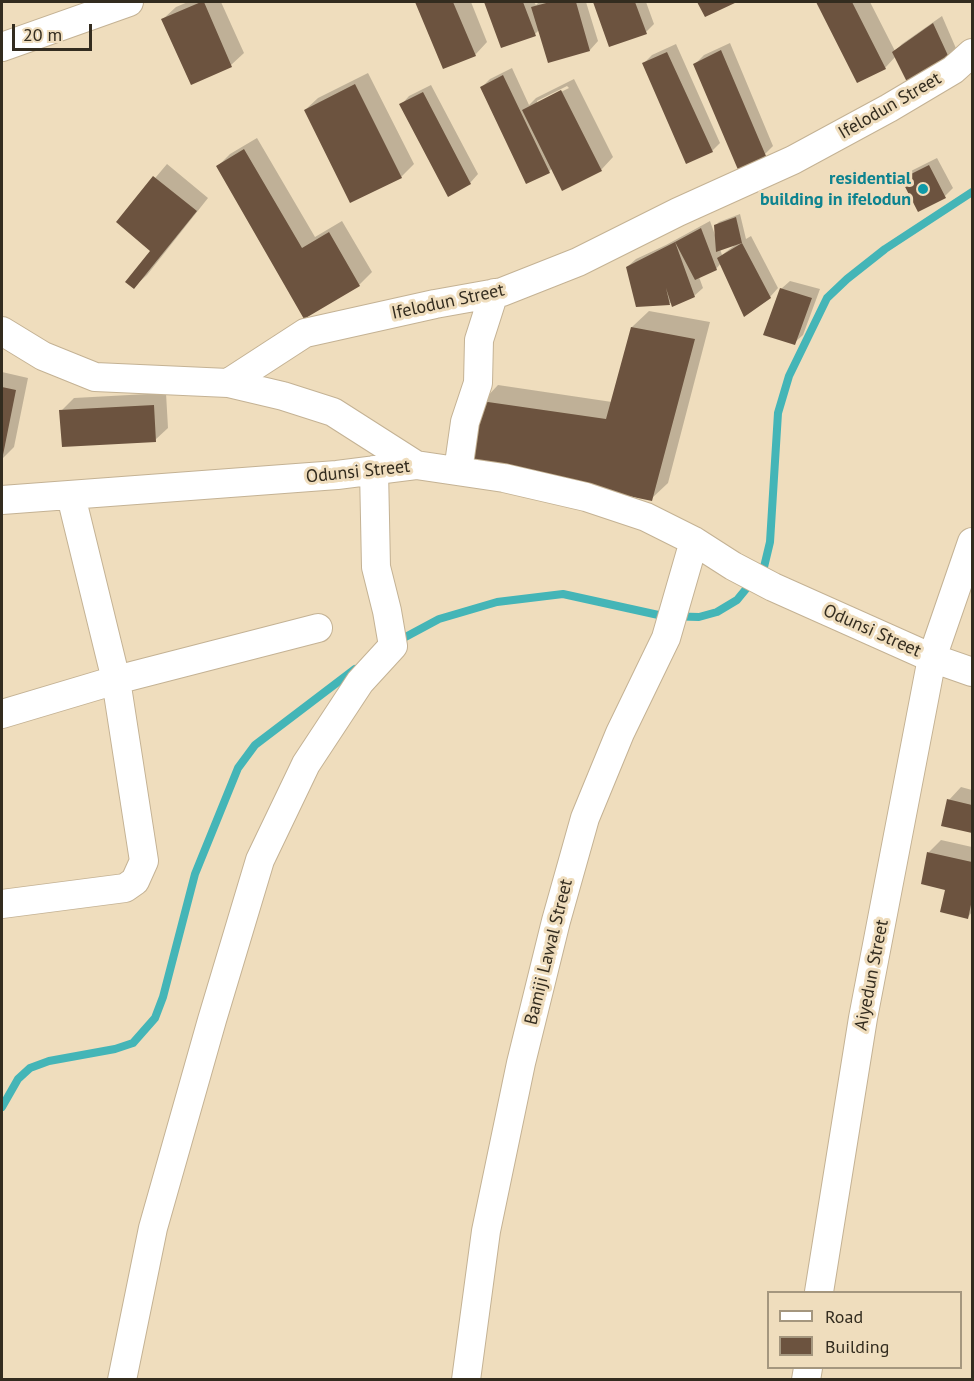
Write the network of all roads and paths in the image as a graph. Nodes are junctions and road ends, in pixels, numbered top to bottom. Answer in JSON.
{"nodes":[{"id":1,"x":129,"y":2,"type":"edge"},
{"id":2,"x":2,"y":47,"type":"edge"},
{"id":3,"x":972,"y":53,"type":"edge"},
{"id":4,"x":494,"y":293,"type":"junction"},
{"id":5,"x":2,"y":331,"type":"edge"},
{"id":6,"x":228,"y":383,"type":"junction"},
{"id":7,"x":416,"y":465,"type":"junction"},
{"id":8,"x":374,"y":470,"type":"junction"},
{"id":9,"x":458,"y":471,"type":"junction"},
{"id":10,"x":71,"y":496,"type":"junction"},
{"id":11,"x":2,"y":500,"type":"edge"},
{"id":12,"x":694,"y":541,"type":"junction"},
{"id":13,"x":972,"y":542,"type":"edge"},
{"id":14,"x":318,"y":628,"type":"dead end"},
{"id":15,"x":932,"y":658,"type":"junction"},
{"id":16,"x":972,"y":672,"type":"edge"},
{"id":17,"x":116,"y":680,"type":"junction"},
{"id":18,"x":2,"y":714,"type":"edge"},
{"id":19,"x":2,"y":904,"type":"edge"},
{"id":20,"x":819,"y":1291,"type":"edge"},
{"id":21,"x":122,"y":1380,"type":"edge"},
{"id":22,"x":466,"y":1380,"type":"edge"}],
"edges":[{"from":1,"to":2,"type":"street"},
{"from":3,"to":4,"type":"street","name":"Ifelodun Street"},
{"from":4,"to":6,"type":"street","name":"Ifelodun Street"},
{"from":4,"to":9,"type":"street"},
{"from":5,"to":6,"type":"street"},
{"from":6,"to":7,"type":"street"},
{"from":7,"to":8,"type":"street","name":"Odunsi Street"},
{"from":7,"to":9,"type":"street","name":"Odunsi Street"},
{"from":8,"to":10,"type":"street","name":"Odunsi Street"},
{"from":8,"to":21,"type":"street"},
{"from":9,"to":12,"type":"street","name":"Odunsi Street"},
{"from":10,"to":11,"type":"street","name":"Odunsi Street"},
{"from":10,"to":17,"type":"street"},
{"from":12,"to":15,"type":"street","name":"Odunsi Street"},
{"from":12,"to":22,"type":"street","name":"Bamiji Lawal Street"},
{"from":13,"to":15,"type":"street","name":"Aiyedun Street"},
{"from":14,"to":17,"type":"street"},
{"from":15,"to":16,"type":"street","name":"Odunsi Street"},
{"from":15,"to":20,"type":"street","name":"Aiyedun Street"},
{"from":17,"to":18,"type":"street"},
{"from":17,"to":19,"type":"street"}]}
